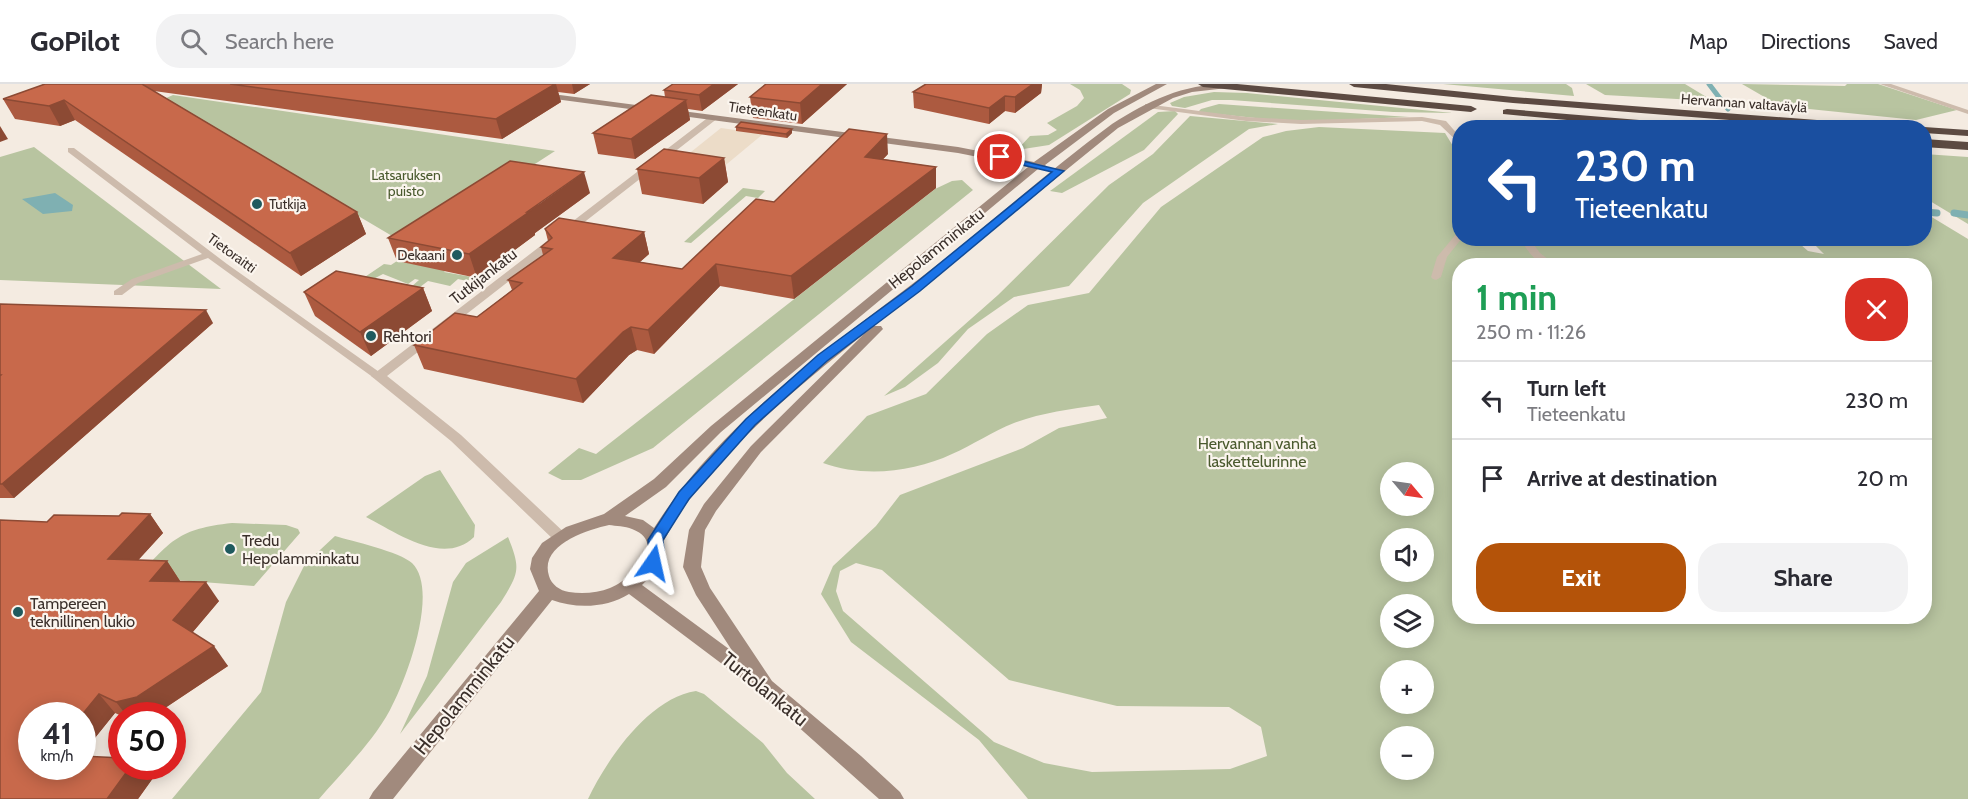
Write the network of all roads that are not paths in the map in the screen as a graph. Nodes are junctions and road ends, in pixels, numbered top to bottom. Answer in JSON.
{"nodes":[{"id":1,"x":1163,"y":84,"type":"edge"},
{"id":2,"x":1203,"y":84,"type":"edge"},
{"id":3,"x":1354,"y":84,"type":"edge"},
{"id":4,"x":1363,"y":84,"type":"edge"},
{"id":5,"x":1884,"y":84,"type":"edge"},
{"id":6,"x":1224,"y":86,"type":"junction"},
{"id":7,"x":1375,"y":86,"type":"junction"},
{"id":8,"x":532,"y":93,"type":"edge"},
{"id":9,"x":1148,"y":106,"type":"junction"},
{"id":10,"x":1968,"y":112,"type":"edge"},
{"id":11,"x":713,"y":118,"type":"junction"},
{"id":12,"x":1602,"y":120,"type":"edge"},
{"id":13,"x":1777,"y":120,"type":"edge"},
{"id":14,"x":1932,"y":131,"type":"edge"},
{"id":15,"x":1452,"y":133,"type":"edge"},
{"id":16,"x":1968,"y":133,"type":"edge"},
{"id":17,"x":1932,"y":144,"type":"edge"},
{"id":18,"x":1968,"y":146,"type":"edge"},
{"id":19,"x":71,"y":150,"type":"dead end"},
{"id":20,"x":1036,"y":166,"type":"junction"},
{"id":21,"x":1059,"y":171,"type":"junction"},
{"id":22,"x":1452,"y":245,"type":"edge"},
{"id":23,"x":1529,"y":246,"type":"edge"},
{"id":24,"x":208,"y":255,"type":"junction"},
{"id":25,"x":1540,"y":258,"type":"edge"},
{"id":26,"x":1436,"y":277,"type":"dead end"},
{"id":27,"x":916,"y":288,"type":"junction"},
{"id":28,"x":118,"y":293,"type":"dead end"},
{"id":29,"x":378,"y":376,"type":"junction"},
{"id":30,"x":609,"y":519,"type":"junction"},
{"id":31,"x":561,"y":537,"type":"junction"},
{"id":32,"x":655,"y":540,"type":"junction"},
{"id":33,"x":631,"y":586,"type":"junction"},
{"id":34,"x":549,"y":591,"type":"junction"},
{"id":35,"x":765,"y":686,"type":"junction"},
{"id":36,"x":380,"y":799,"type":"edge"},
{"id":37,"x":893,"y":799,"type":"edge"}],
"edges":[{"from":1,"to":20,"type":"main road","name":"Hepolamminkatu"},
{"from":2,"to":6,"type":"highway","name":"Hervannan valtaväylä"},
{"from":3,"to":7,"type":"highway","name":"Hervannan valtaväylä"},
{"from":4,"to":7,"type":"main road"},
{"from":5,"to":10,"type":"lane"},
{"from":6,"to":9,"type":"main road","name":"Hepolamminkatu"},
{"from":6,"to":12,"type":"highway","name":"Hervannan valtaväylä"},
{"from":7,"to":13,"type":"highway","name":"Hervannan valtaväylä"},
{"from":8,"to":11,"type":"main road","name":"Tieteenkatu"},
{"from":9,"to":15,"type":"lane"},
{"from":9,"to":21,"type":"main road","name":"Hepolamminkatu"},
{"from":11,"to":20,"type":"main road","name":"Tieteenkatu"},
{"from":11,"to":29,"type":"street","name":"Tutkijankatu"},
{"from":14,"to":16,"type":"highway"},
{"from":17,"to":18,"type":"highway"},
{"from":19,"to":24,"type":"lane","name":"Tietoraitti"},
{"from":20,"to":21,"type":"main road","name":"Tieteenkatu"},
{"from":20,"to":30,"type":"main road","name":"Hepolamminkatu"},
{"from":21,"to":27,"type":"main road","name":"Hepolamminkatu"},
{"from":22,"to":26,"type":"lane"},
{"from":23,"to":25,"type":"lane"},
{"from":24,"to":28,"type":"lane"},
{"from":24,"to":29,"type":"lane","name":"Tietoraitti"},
{"from":27,"to":32,"type":"main road","name":"Hepolamminkatu"},
{"from":27,"to":35,"type":"main road"},
{"from":29,"to":31,"type":"street"},
{"from":30,"to":31,"type":"main road"},
{"from":30,"to":32,"type":"main road"},
{"from":31,"to":34,"type":"main road"},
{"from":32,"to":33,"type":"main road"},
{"from":33,"to":34,"type":"main road"},
{"from":33,"to":35,"type":"main road","name":"Turtolankatu"},
{"from":34,"to":36,"type":"main road","name":"Hepolamminkatu"},
{"from":35,"to":37,"type":"main road","name":"Turtolankatu"}]}
